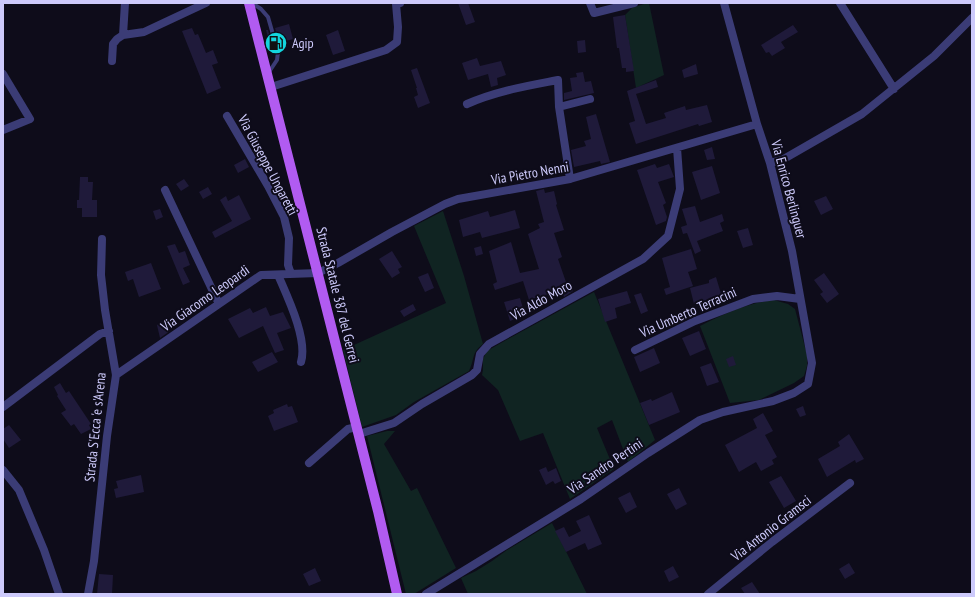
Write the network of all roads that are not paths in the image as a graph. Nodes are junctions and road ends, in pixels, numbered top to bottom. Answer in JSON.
{"nodes":[{"id":1,"x":125,"y":3,"type":"edge"},
{"id":2,"x":206,"y":3,"type":"edge"},
{"id":3,"x":250,"y":3,"type":"edge"},
{"id":4,"x":397,"y":3,"type":"edge"},
{"id":5,"x":590,"y":3,"type":"edge"},
{"id":6,"x":634,"y":3,"type":"edge"},
{"id":7,"x":724,"y":3,"type":"edge"},
{"id":8,"x":840,"y":3,"type":"edge"},
{"id":9,"x":972,"y":18,"type":"edge"},
{"id":10,"x":123,"y":35,"type":"junction"},
{"id":11,"x":112,"y":61,"type":"dead end"},
{"id":12,"x":3,"y":74,"type":"edge"},
{"id":13,"x":267,"y":74,"type":"junction"},
{"id":14,"x":271,"y":87,"type":"junction"},
{"id":15,"x":894,"y":89,"type":"junction"},
{"id":16,"x":590,"y":99,"type":"dead end"},
{"id":17,"x":467,"y":104,"type":"dead end"},
{"id":18,"x":559,"y":107,"type":"junction"},
{"id":19,"x":227,"y":116,"type":"dead end"},
{"id":20,"x":758,"y":124,"type":"junction"},
{"id":21,"x":3,"y":130,"type":"edge"},
{"id":22,"x":677,"y":148,"type":"junction"},
{"id":23,"x":770,"y":163,"type":"junction"},
{"id":24,"x":570,"y":179,"type":"junction"},
{"id":25,"x":165,"y":190,"type":"dead end"},
{"id":26,"x":102,"y":239,"type":"dead end"},
{"id":27,"x":318,"y":273,"type":"junction"},
{"id":28,"x":291,"y":274,"type":"junction"},
{"id":29,"x":278,"y":275,"type":"junction"},
{"id":30,"x":800,"y":299,"type":"junction"},
{"id":31,"x":219,"y":304,"type":"junction"},
{"id":32,"x":109,"y":331,"type":"junction"},
{"id":33,"x":635,"y":350,"type":"dead end"},
{"id":34,"x":301,"y":362,"type":"dead end"},
{"id":35,"x":116,"y":375,"type":"junction"},
{"id":36,"x":808,"y":384,"type":"joint"},
{"id":37,"x":3,"y":407,"type":"edge"},
{"id":38,"x":358,"y":430,"type":"junction"},
{"id":39,"x":309,"y":463,"type":"dead end"},
{"id":40,"x":3,"y":470,"type":"edge"},
{"id":41,"x":850,"y":483,"type":"dead end"},
{"id":42,"x":59,"y":594,"type":"edge"},
{"id":43,"x":88,"y":594,"type":"edge"},
{"id":44,"x":397,"y":594,"type":"edge"},
{"id":45,"x":426,"y":594,"type":"edge"},
{"id":46,"x":708,"y":594,"type":"edge"}],
"edges":[{"from":1,"to":10,"type":"street"},
{"from":2,"to":10,"type":"street"},
{"from":3,"to":13,"type":"main road","name":"Strada Statale 387 del Gerrei"},
{"from":3,"to":13,"type":"lane"},
{"from":4,"to":14,"type":"street"},
{"from":5,"to":6,"type":"street"},
{"from":7,"to":20,"type":"street","name":"Via Enrico Berlinguer"},
{"from":8,"to":15,"type":"street"},
{"from":9,"to":15,"type":"street"},
{"from":10,"to":11,"type":"street"},
{"from":12,"to":21,"type":"street"},
{"from":13,"to":14,"type":"main road","name":"Strada Statale 387 del Gerrei"},
{"from":14,"to":27,"type":"main road","name":"Strada Statale 387 del Gerrei"},
{"from":15,"to":23,"type":"street"},
{"from":16,"to":18,"type":"street"},
{"from":17,"to":18,"type":"street"},
{"from":18,"to":24,"type":"street"},
{"from":19,"to":28,"type":"street","name":"Via Giuseppe Ungaretti"},
{"from":20,"to":22,"type":"street","name":"Via Pietro Nenni"},
{"from":20,"to":23,"type":"street","name":"Via Enrico Berlinguer"},
{"from":22,"to":24,"type":"street","name":"Via Pietro Nenni"},
{"from":22,"to":38,"type":"street","name":"Via Aldo Moro"},
{"from":23,"to":30,"type":"street","name":"Via Enrico Berlinguer"},
{"from":24,"to":27,"type":"street","name":"Via Pietro Nenni"},
{"from":25,"to":31,"type":"street"},
{"from":26,"to":32,"type":"street","name":"Strada S'Ecca 'e s'Arena"},
{"from":27,"to":28,"type":"street","name":"Via Giacomo Leopardi"},
{"from":27,"to":38,"type":"main road","name":"Strada Statale 387 del Gerrei"},
{"from":28,"to":29,"type":"street","name":"Via Giacomo Leopardi"},
{"from":29,"to":31,"type":"street","name":"Via Giacomo Leopardi"},
{"from":29,"to":34,"type":"street"},
{"from":30,"to":33,"type":"street","name":"Via Umberto Terracini"},
{"from":30,"to":36,"type":"street","name":"Via Enrico Berlinguer"},
{"from":31,"to":35,"type":"street","name":"Via Giacomo Leopardi"},
{"from":32,"to":35,"type":"street","name":"Strada S'Ecca 'e s'Arena"},
{"from":32,"to":37,"type":"street"},
{"from":35,"to":43,"type":"street","name":"Strada S'Ecca 'e s'Arena"},
{"from":36,"to":45,"type":"street","name":"Via Sandro Pertini"},
{"from":38,"to":39,"type":"street","name":"Via Aldo Moro"},
{"from":38,"to":44,"type":"main road","name":"Strada Statale 387 del Gerrei"},
{"from":40,"to":42,"type":"street"},
{"from":41,"to":46,"type":"street","name":"Via Antonio Gramsci"}]}
